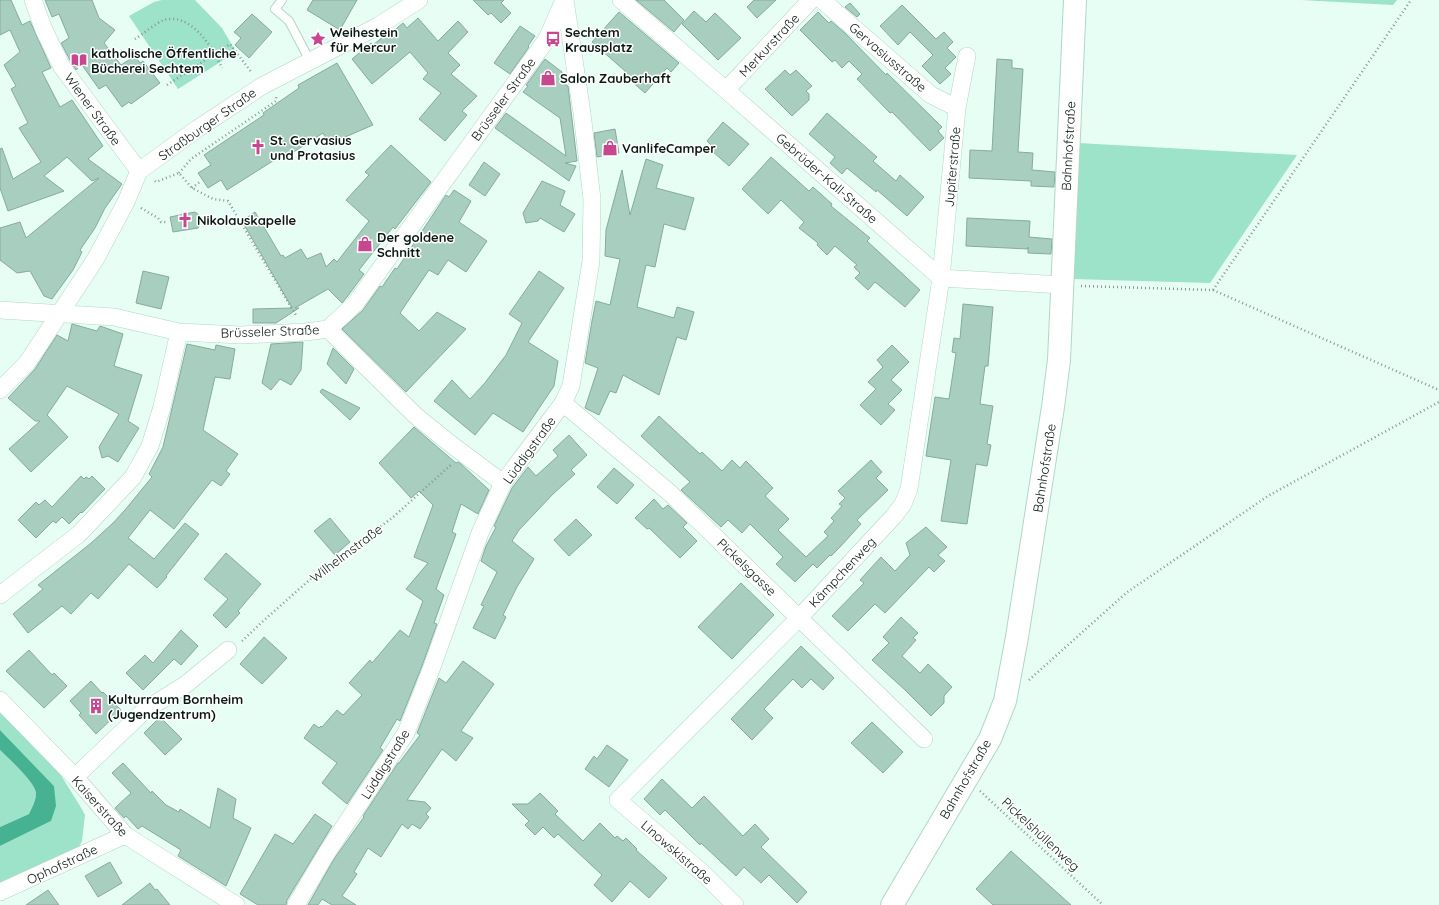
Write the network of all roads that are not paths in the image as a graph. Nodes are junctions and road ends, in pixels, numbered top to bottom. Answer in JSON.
{"nodes":[{"id":1,"x":33,"y":0,"type":"edge"},
{"id":2,"x":282,"y":0,"type":"edge"},
{"id":3,"x":419,"y":0,"type":"edge"},
{"id":4,"x":564,"y":0,"type":"edge"},
{"id":5,"x":621,"y":0,"type":"edge"},
{"id":6,"x":811,"y":0,"type":"edge"},
{"id":7,"x":822,"y":0,"type":"edge"},
{"id":8,"x":1075,"y":0,"type":"edge"},
{"id":9,"x":967,"y":56,"type":"dead end"},
{"id":10,"x":310,"y":61,"type":"junction"},
{"id":11,"x":726,"y":90,"type":"junction"},
{"id":12,"x":957,"y":108,"type":"junction"},
{"id":13,"x":139,"y":171,"type":"junction"},
{"id":14,"x":942,"y":278,"type":"junction"},
{"id":15,"x":1062,"y":285,"type":"junction"},
{"id":16,"x":0,"y":310,"type":"edge"},
{"id":17,"x":60,"y":313,"type":"junction"},
{"id":18,"x":328,"y":329,"type":"junction"},
{"id":19,"x":179,"y":332,"type":"junction"},
{"id":20,"x":0,"y":390,"type":"edge"},
{"id":21,"x":563,"y":403,"type":"junction"},
{"id":22,"x":503,"y":483,"type":"junction"},
{"id":23,"x":0,"y":594,"type":"edge"},
{"id":24,"x":799,"y":618,"type":"junction"},
{"id":25,"x":228,"y":650,"type":"road end"},
{"id":26,"x":0,"y":700,"type":"edge"},
{"id":27,"x":924,"y":739,"type":"dead end"},
{"id":28,"x":75,"y":778,"type":"junction"},
{"id":29,"x":618,"y":800,"type":"joint"},
{"id":30,"x":125,"y":835,"type":"junction"},
{"id":31,"x":0,"y":892,"type":"edge"},
{"id":32,"x":236,"y":905,"type":"edge"},
{"id":33,"x":296,"y":905,"type":"edge"},
{"id":34,"x":735,"y":905,"type":"edge"},
{"id":35,"x":892,"y":905,"type":"edge"}],
"edges":[{"from":1,"to":13,"type":"street","name":"Wiener Straße"},
{"from":2,"to":10,"type":"lane"},
{"from":3,"to":10,"type":"street","name":"Straßburger Straße"},
{"from":4,"to":18,"type":"street","name":"Brüsseler Straße"},
{"from":4,"to":21,"type":"street","name":"Lüddigstraße"},
{"from":5,"to":11,"type":"street","name":"Gebrüder-Kall-Straße"},
{"from":6,"to":11,"type":"street","name":"Merkurstraße"},
{"from":7,"to":12,"type":"street","name":"Gervasiusstraße"},
{"from":8,"to":15,"type":"main road","name":"Bahnhofstraße"},
{"from":9,"to":12,"type":"street","name":"Jupiterstraße"},
{"from":10,"to":13,"type":"street","name":"Straßburger Straße"},
{"from":11,"to":14,"type":"street","name":"Gebrüder-Kall-Straße"},
{"from":12,"to":14,"type":"street","name":"Jupiterstraße"},
{"from":13,"to":17,"type":"street"},
{"from":14,"to":15,"type":"street"},
{"from":14,"to":24,"type":"street","name":"Kämpchenweg"},
{"from":15,"to":35,"type":"main road","name":"Bahnhofstraße"},
{"from":16,"to":17,"type":"street","name":"Brüsseler Straße"},
{"from":17,"to":19,"type":"street","name":"Brüsseler Straße"},
{"from":17,"to":20,"type":"street"},
{"from":18,"to":19,"type":"street","name":"Brüsseler Straße"},
{"from":18,"to":22,"type":"street"},
{"from":19,"to":23,"type":"street"},
{"from":21,"to":22,"type":"street","name":"Lüddigstraße"},
{"from":21,"to":24,"type":"street","name":"Pickelsgasse"},
{"from":22,"to":33,"type":"street","name":"Lüddigstraße"},
{"from":24,"to":27,"type":"street","name":"Pickelsgasse"},
{"from":24,"to":29,"type":"street","name":"Kämpchenweg"},
{"from":25,"to":28,"type":"street"},
{"from":26,"to":28,"type":"street","name":"Kaiserstraße"},
{"from":28,"to":30,"type":"street","name":"Kaiserstraße"},
{"from":29,"to":34,"type":"street","name":"Linowskistraße"},
{"from":30,"to":31,"type":"street","name":"Ophofstraße"},
{"from":30,"to":32,"type":"street","name":"Kaiserstraße"}]}
